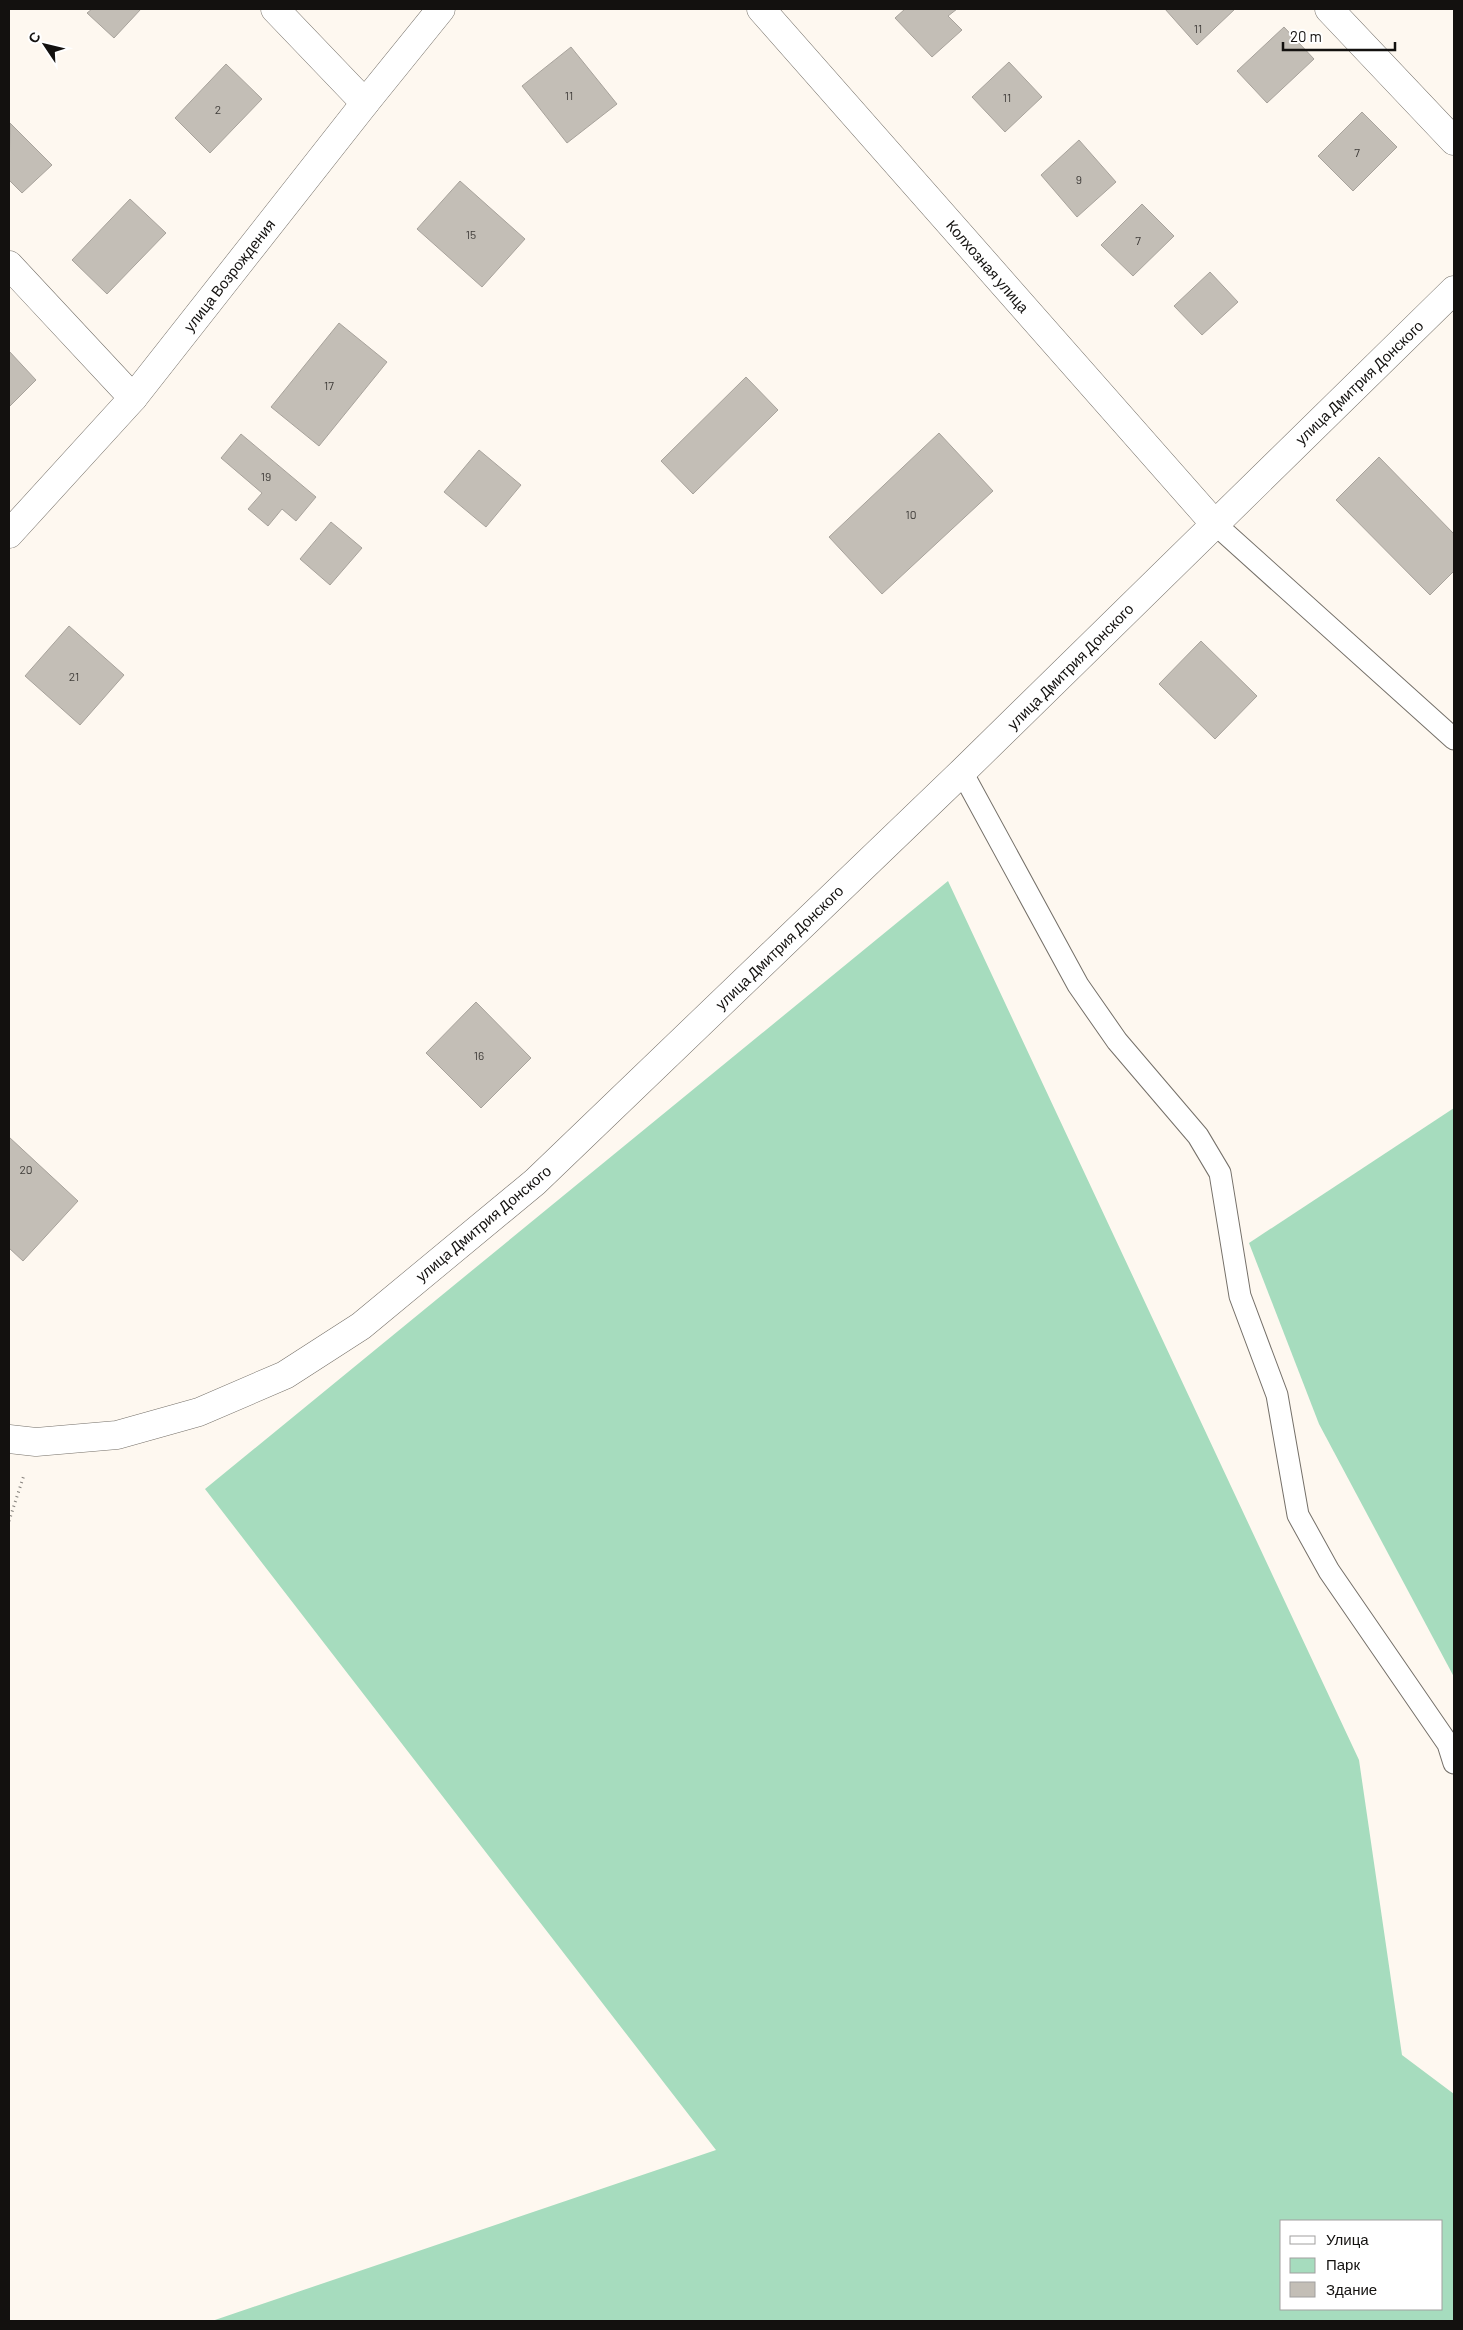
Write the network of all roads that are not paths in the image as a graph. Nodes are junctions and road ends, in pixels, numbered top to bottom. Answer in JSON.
{"nodes":[{"id":1,"x":275,"y":9,"type":"edge"},
{"id":2,"x":441,"y":9,"type":"edge"},
{"id":3,"x":761,"y":9,"type":"edge"},
{"id":4,"x":1329,"y":9,"type":"edge"},
{"id":5,"x":364,"y":102,"type":"junction"},
{"id":6,"x":1454,"y":141,"type":"edge"},
{"id":7,"x":9,"y":265,"type":"edge"},
{"id":8,"x":1454,"y":290,"type":"edge"},
{"id":9,"x":133,"y":398,"type":"junction"},
{"id":10,"x":1214,"y":523,"type":"junction"},
{"id":11,"x":9,"y":534,"type":"edge"},
{"id":12,"x":1454,"y":739,"type":"edge"},
{"id":13,"x":962,"y":772,"type":"junction"},
{"id":14,"x":9,"y":1439,"type":"edge"},
{"id":15,"x":1454,"y":1763,"type":"edge"}],
"edges":[{"from":1,"to":5,"type":"street"},
{"from":2,"to":5,"type":"street","name":"улица Возрождения"},
{"from":3,"to":10,"type":"street","name":"Колхозная улица"},
{"from":4,"to":6,"type":"street"},
{"from":5,"to":9,"type":"street","name":"улица Возрождения"},
{"from":7,"to":9,"type":"street"},
{"from":8,"to":10,"type":"street","name":"улица Дмитрия Донского"},
{"from":9,"to":11,"type":"street","name":"улица Возрождения"},
{"from":10,"to":12,"type":"lane"},
{"from":10,"to":13,"type":"street","name":"улица Дмитрия Донского"},
{"from":13,"to":14,"type":"street","name":"улица Дмитрия Донского"},
{"from":13,"to":15,"type":"lane"}]}
